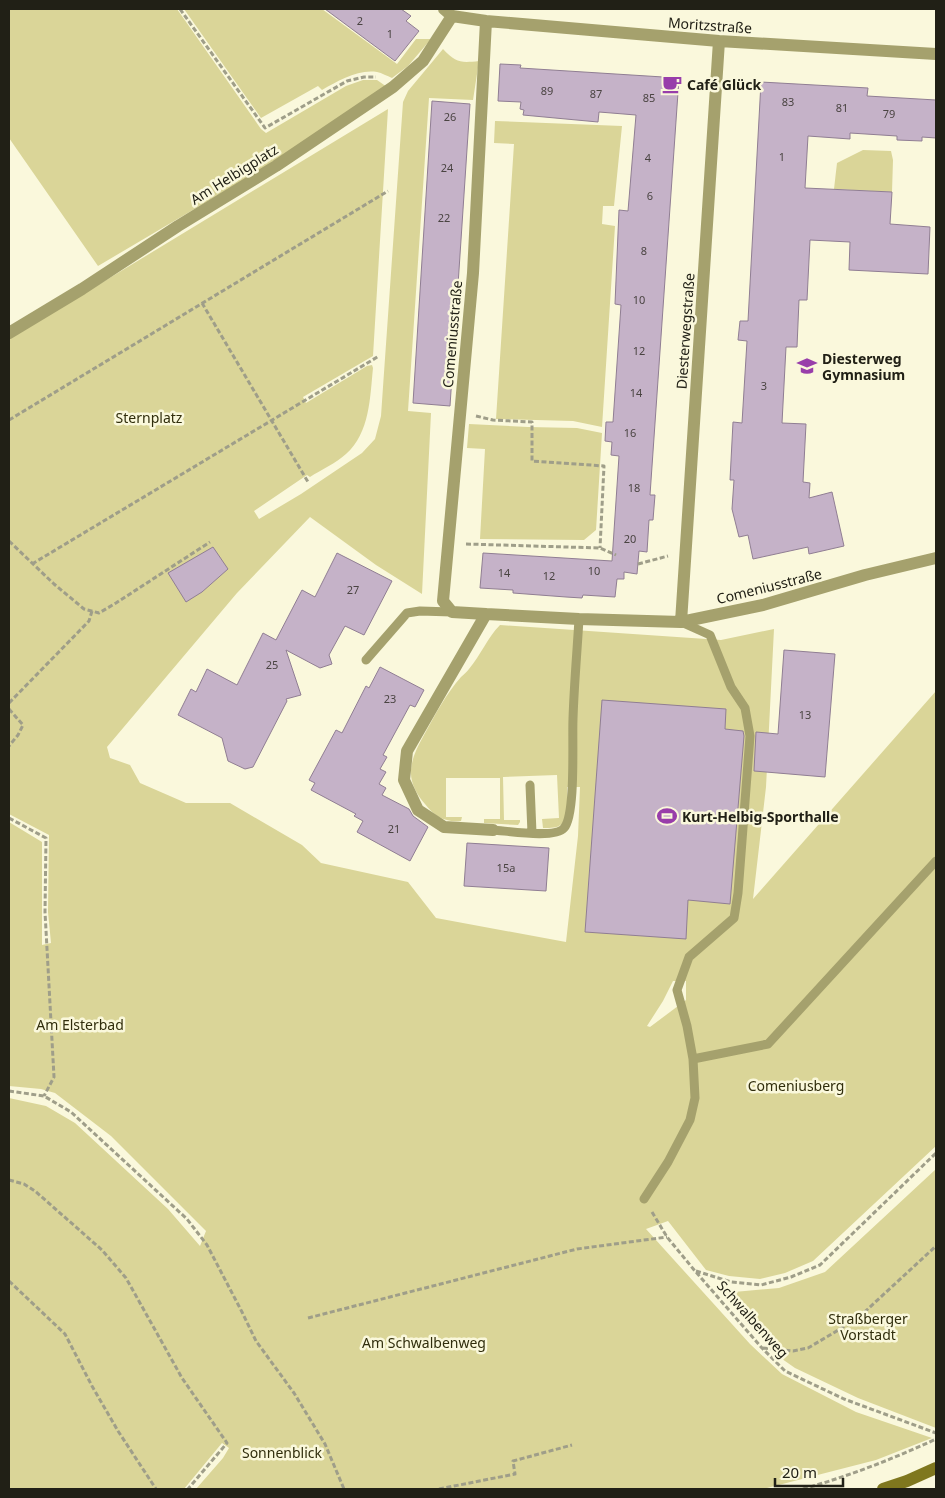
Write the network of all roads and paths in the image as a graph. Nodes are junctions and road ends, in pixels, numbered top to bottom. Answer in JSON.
{"nodes":[{"id":1,"x":180,"y":9,"type":"edge"},
{"id":2,"x":448,"y":12,"type":"edge"},
{"id":3,"x":486,"y":21,"type":"junction"},
{"id":4,"x":719,"y":41,"type":"junction"},
{"id":5,"x":936,"y":54,"type":"edge"},
{"id":6,"x":393,"y":87,"type":"junction"},
{"id":7,"x":388,"y":191,"type":"dead end"},
{"id":8,"x":202,"y":304,"type":"junction"},
{"id":9,"x":9,"y":333,"type":"edge"},
{"id":10,"x":379,"y":356,"type":"dead end"},
{"id":11,"x":460,"y":412,"type":"junction"},
{"id":12,"x":9,"y":420,"type":"edge"},
{"id":13,"x":272,"y":420,"type":"junction"},
{"id":14,"x":308,"y":482,"type":"dead end"},
{"id":15,"x":9,"y":541,"type":"edge"},
{"id":16,"x":210,"y":542,"type":"dead end"},
{"id":17,"x":448,"y":543,"type":"junction"},
{"id":18,"x":600,"y":548,"type":"junction"},
{"id":19,"x":685,"y":552,"type":"junction"},
{"id":20,"x":616,"y":555,"type":"dead end"},
{"id":21,"x":936,"y":558,"type":"edge"},
{"id":22,"x":32,"y":564,"type":"junction"},
{"id":23,"x":638,"y":564,"type":"dead end"},
{"id":24,"x":92,"y":611,"type":"junction"},
{"id":25,"x":452,"y":612,"type":"junction"},
{"id":26,"x":486,"y":614,"type":"junction"},
{"id":27,"x":579,"y":620,"type":"junction"},
{"id":28,"x":681,"y":622,"type":"junction"},
{"id":29,"x":366,"y":660,"type":"dead end"},
{"id":30,"x":9,"y":703,"type":"edge"},
{"id":31,"x":9,"y":710,"type":"edge"},
{"id":32,"x":9,"y":746,"type":"edge"},
{"id":33,"x":530,"y":785,"type":"dead end"},
{"id":34,"x":9,"y":818,"type":"edge"},
{"id":35,"x":493,"y":830,"type":"joint"},
{"id":36,"x":532,"y":833,"type":"junction"},
{"id":37,"x":936,"y":861,"type":"edge"},
{"id":38,"x":693,"y":1059,"type":"junction"},
{"id":39,"x":9,"y":1091,"type":"edge"},
{"id":40,"x":44,"y":1096,"type":"junction"},
{"id":41,"x":936,"y":1153,"type":"edge"},
{"id":42,"x":9,"y":1180,"type":"edge"},
{"id":43,"x":644,"y":1198,"type":"joint"},
{"id":44,"x":667,"y":1236,"type":"junction"},
{"id":45,"x":936,"y":1246,"type":"edge"},
{"id":46,"x":695,"y":1271,"type":"junction"},
{"id":47,"x":9,"y":1281,"type":"edge"},
{"id":48,"x":308,"y":1318,"type":"dead end"},
{"id":49,"x":762,"y":1348,"type":"junction"},
{"id":50,"x":936,"y":1433,"type":"edge"},
{"id":51,"x":936,"y":1440,"type":"edge"},
{"id":52,"x":572,"y":1445,"type":"dead end"},
{"id":53,"x":936,"y":1468,"type":"edge"},
{"id":54,"x":156,"y":1489,"type":"edge"},
{"id":55,"x":188,"y":1489,"type":"edge"},
{"id":56,"x":344,"y":1489,"type":"edge"},
{"id":57,"x":440,"y":1489,"type":"edge"},
{"id":58,"x":803,"y":1489,"type":"edge"},
{"id":59,"x":883,"y":1489,"type":"edge"}],
"edges":[{"from":1,"to":6,"type":"path"},
{"from":2,"to":3,"type":"street","name":"Moritzstraße"},
{"from":2,"to":6,"type":"street","name":"Am Helbigplatz"},
{"from":3,"to":4,"type":"street","name":"Moritzstraße"},
{"from":3,"to":11,"type":"street","name":"Comeniusstraße"},
{"from":4,"to":5,"type":"street","name":"Moritzstraße"},
{"from":4,"to":19,"type":"street","name":"Diesterwegstraße"},
{"from":6,"to":9,"type":"street","name":"Am Helbigplatz"},
{"from":7,"to":8,"type":"path"},
{"from":8,"to":12,"type":"path"},
{"from":8,"to":13,"type":"path"},
{"from":10,"to":13,"type":"path"},
{"from":11,"to":17,"type":"street","name":"Comeniusstraße"},
{"from":11,"to":18,"type":"path"},
{"from":13,"to":14,"type":"path"},
{"from":13,"to":22,"type":"path"},
{"from":15,"to":22,"type":"path"},
{"from":16,"to":24,"type":"path"},
{"from":17,"to":18,"type":"path"},
{"from":17,"to":25,"type":"street","name":"Comeniusstraße"},
{"from":18,"to":20,"type":"path"},
{"from":19,"to":23,"type":"path"},
{"from":19,"to":28,"type":"street","name":"Diesterwegstraße"},
{"from":21,"to":28,"type":"street","name":"Comeniusstraße"},
{"from":22,"to":24,"type":"path"},
{"from":24,"to":30,"type":"path"},
{"from":25,"to":26,"type":"street","name":"Comeniusstraße"},
{"from":25,"to":29,"type":"lane"},
{"from":26,"to":27,"type":"street","name":"Comeniusstraße"},
{"from":26,"to":35,"type":"street"},
{"from":27,"to":28,"type":"street","name":"Comeniusstraße"},
{"from":27,"to":36,"type":"lane"},
{"from":28,"to":38,"type":"lane"},
{"from":31,"to":32,"type":"path"},
{"from":33,"to":36,"type":"lane"},
{"from":34,"to":40,"type":"path"},
{"from":35,"to":36,"type":"lane"},
{"from":37,"to":38,"type":"lane"},
{"from":38,"to":43,"type":"lane"},
{"from":39,"to":40,"type":"path"},
{"from":40,"to":56,"type":"path"},
{"from":41,"to":46,"type":"path"},
{"from":42,"to":55,"type":"path"},
{"from":43,"to":44,"type":"path","name":"Schwalbenweg"},
{"from":44,"to":46,"type":"path","name":"Schwalbenweg"},
{"from":44,"to":48,"type":"path"},
{"from":45,"to":49,"type":"path"},
{"from":46,"to":49,"type":"path","name":"Schwalbenweg"},
{"from":47,"to":54,"type":"path"},
{"from":49,"to":50,"type":"path","name":"Schwalbenweg"},
{"from":51,"to":58,"type":"path"},
{"from":52,"to":57,"type":"path"},
{"from":53,"to":59,"type":"main road"}]}
